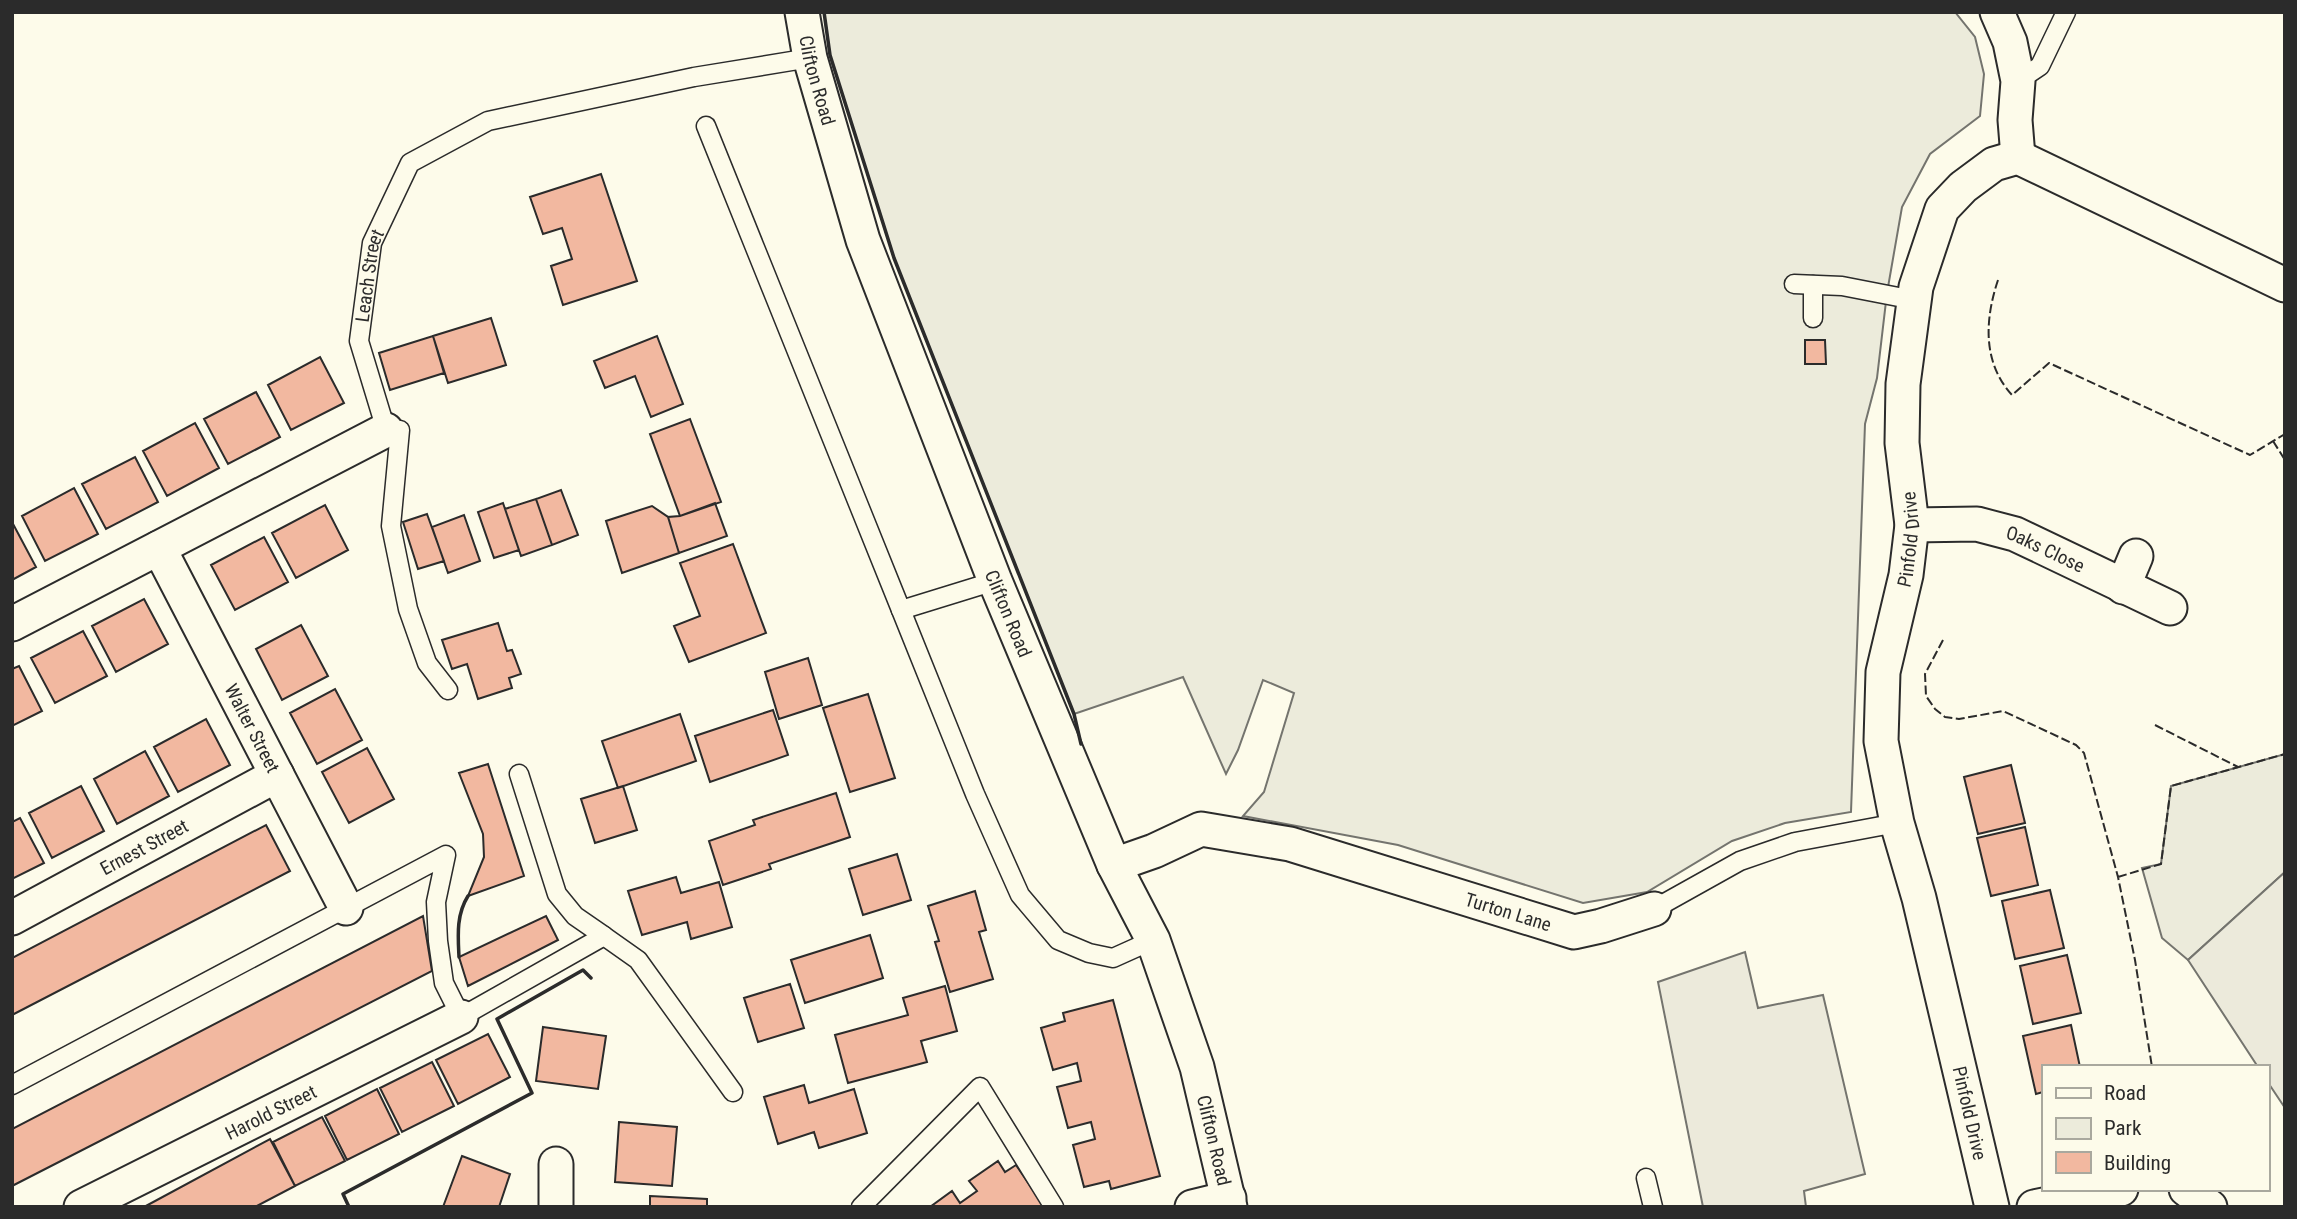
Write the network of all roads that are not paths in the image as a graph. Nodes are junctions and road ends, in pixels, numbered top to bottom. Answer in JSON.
{"nodes":[{"id":1,"x":802,"y":12,"type":"edge"},
{"id":2,"x":1997,"y":12,"type":"edge"},
{"id":3,"x":2066,"y":12,"type":"edge"},
{"id":4,"x":810,"y":58,"type":"junction"},
{"id":5,"x":2018,"y":80,"type":"junction"},
{"id":6,"x":706,"y":126,"type":"dead end"},
{"id":7,"x":2018,"y":157,"type":"junction"},
{"id":8,"x":1794,"y":284,"type":"dead end"},
{"id":9,"x":1813,"y":285,"type":"junction"},
{"id":10,"x":2285,"y":285,"type":"edge"},
{"id":11,"x":1914,"y":300,"type":"junction"},
{"id":12,"x":1813,"y":318,"type":"dead end"},
{"id":13,"x":393,"y":430,"type":"junction"},
{"id":14,"x":1912,"y":524,"type":"junction"},
{"id":15,"x":159,"y":548,"type":"junction"},
{"id":16,"x":2136,"y":556,"type":"dead end"},
{"id":17,"x":995,"y":581,"type":"junction"},
{"id":18,"x":2123,"y":587,"type":"junction"},
{"id":19,"x":2170,"y":608,"type":"dead end"},
{"id":20,"x":901,"y":610,"type":"junction"},
{"id":21,"x":12,"y":624,"type":"edge"},
{"id":22,"x":448,"y":690,"type":"dead end"},
{"id":23,"x":519,"y":774,"type":"dead end"},
{"id":24,"x":277,"y":775,"type":"junction"},
{"id":25,"x":1897,"y":823,"type":"junction"},
{"id":26,"x":1114,"y":865,"type":"junction"},
{"id":27,"x":346,"y":908,"type":"junction"},
{"id":28,"x":1654,"y":909,"type":"joint"},
{"id":29,"x":12,"y":918,"type":"edge"},
{"id":30,"x":604,"y":936,"type":"junction"},
{"id":31,"x":1153,"y":940,"type":"junction"},
{"id":32,"x":461,"y":1017,"type":"junction"},
{"id":33,"x":12,"y":1085,"type":"edge"},
{"id":34,"x":733,"y":1092,"type":"dead end"},
{"id":35,"x":556,"y":1164,"type":"dead end"},
{"id":36,"x":1646,"y":1178,"type":"dead end"},
{"id":37,"x":2111,"y":1191,"type":"edge"},
{"id":38,"x":2189,"y":1191,"type":"edge"},
{"id":39,"x":1229,"y":1202,"type":"edge"},
{"id":40,"x":81,"y":1207,"type":"edge"},
{"id":41,"x":556,"y":1207,"type":"edge"},
{"id":42,"x":861,"y":1207,"type":"edge"},
{"id":43,"x":1054,"y":1207,"type":"edge"},
{"id":44,"x":1192,"y":1207,"type":"edge"},
{"id":45,"x":1653,"y":1207,"type":"edge"},
{"id":46,"x":1992,"y":1207,"type":"edge"},
{"id":47,"x":2034,"y":1207,"type":"edge"},
{"id":48,"x":2210,"y":1207,"type":"edge"}],
"edges":[{"from":1,"to":4,"type":"street","name":"Clifton Road"},
{"from":2,"to":5,"type":"street"},
{"from":3,"to":5,"type":"lane"},
{"from":4,"to":13,"type":"lane","name":"Leach Street"},
{"from":4,"to":17,"type":"street","name":"Clifton Road"},
{"from":5,"to":7,"type":"street"},
{"from":6,"to":20,"type":"lane"},
{"from":7,"to":10,"type":"street"},
{"from":7,"to":11,"type":"street","name":"Pinfold Drive"},
{"from":8,"to":9,"type":"lane"},
{"from":9,"to":11,"type":"lane"},
{"from":9,"to":12,"type":"lane"},
{"from":11,"to":14,"type":"street","name":"Pinfold Drive"},
{"from":13,"to":15,"type":"street"},
{"from":13,"to":22,"type":"lane"},
{"from":14,"to":18,"type":"street","name":"Oaks Close"},
{"from":14,"to":25,"type":"street","name":"Pinfold Drive"},
{"from":15,"to":21,"type":"street"},
{"from":15,"to":24,"type":"street","name":"Walter Street"},
{"from":16,"to":18,"type":"street"},
{"from":17,"to":20,"type":"lane"},
{"from":17,"to":26,"type":"street","name":"Clifton Road"},
{"from":18,"to":19,"type":"street","name":"Oaks Close"},
{"from":20,"to":31,"type":"lane"},
{"from":23,"to":30,"type":"lane"},
{"from":24,"to":27,"type":"street","name":"Walter Street"},
{"from":24,"to":29,"type":"street","name":"Ernest Street"},
{"from":25,"to":28,"type":"lane","name":"Turton Lane"},
{"from":25,"to":46,"type":"street","name":"Pinfold Drive"},
{"from":26,"to":28,"type":"street","name":"Turton Lane"},
{"from":26,"to":31,"type":"street","name":"Clifton Road"},
{"from":27,"to":32,"type":"lane"},
{"from":27,"to":33,"type":"lane"},
{"from":30,"to":32,"type":"lane"},
{"from":30,"to":34,"type":"lane"},
{"from":31,"to":39,"type":"street","name":"Clifton Road"},
{"from":32,"to":40,"type":"street","name":"Harold Street"},
{"from":35,"to":41,"type":"street"},
{"from":36,"to":45,"type":"lane"},
{"from":37,"to":47,"type":"street"},
{"from":38,"to":48,"type":"street"},
{"from":39,"to":44,"type":"street"},
{"from":42,"to":43,"type":"lane"}]}
